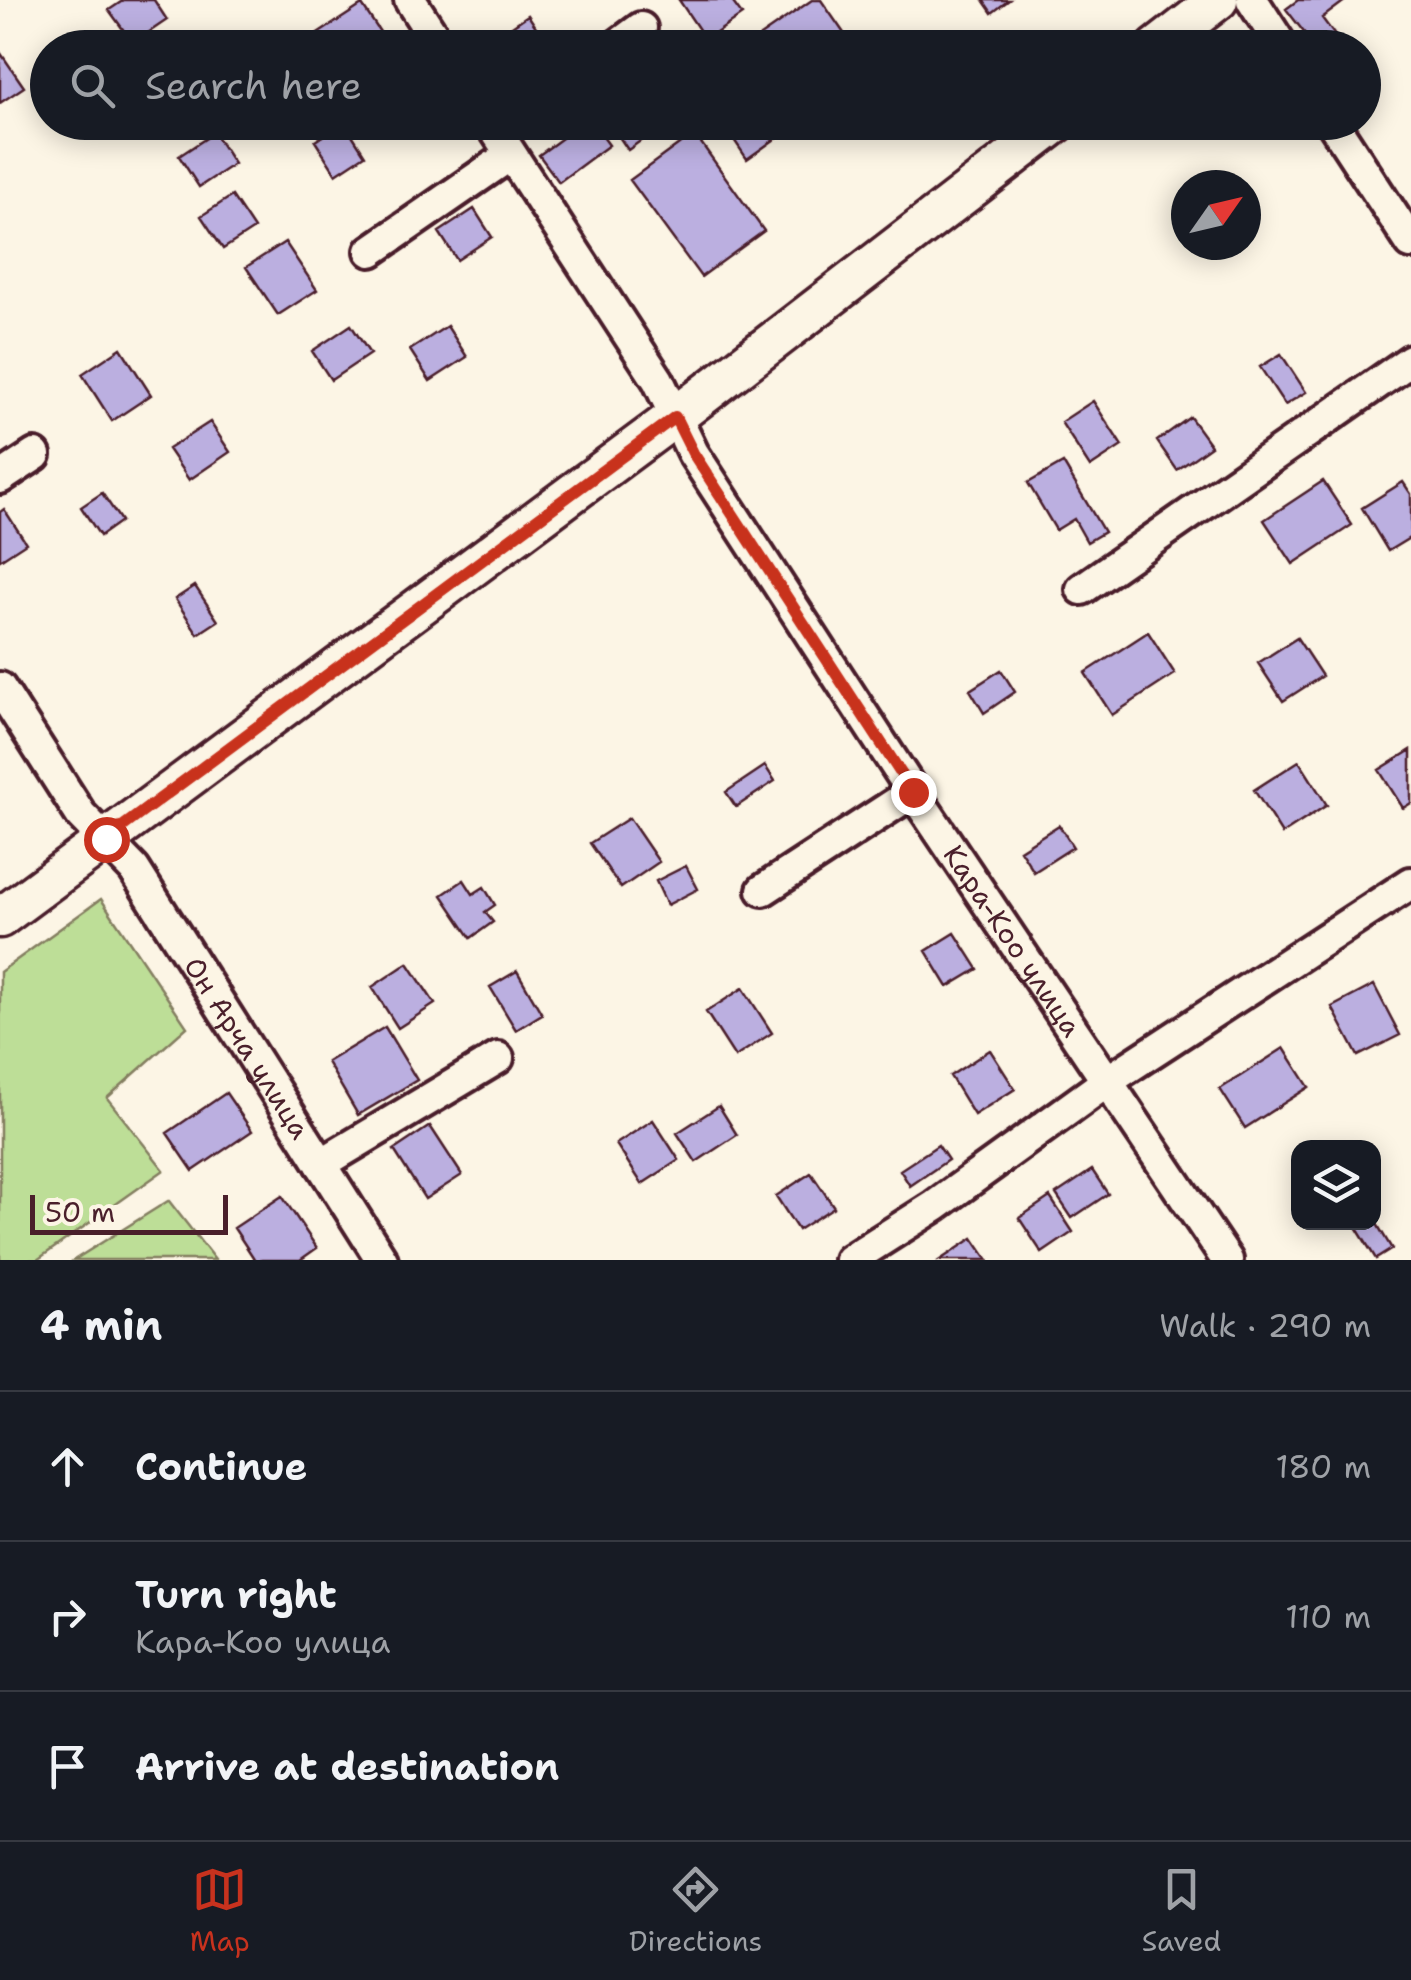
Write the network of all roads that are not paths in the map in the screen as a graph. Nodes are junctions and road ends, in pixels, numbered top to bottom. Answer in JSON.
{"nodes":[{"id":1,"x":410,"y":0,"type":"edge"},
{"id":2,"x":1218,"y":0,"type":"edge"},
{"id":3,"x":1252,"y":0,"type":"edge"},
{"id":4,"x":641,"y":28,"type":"dead end"},
{"id":5,"x":429,"y":30,"type":"edge"},
{"id":6,"x":638,"y":30,"type":"edge"},
{"id":7,"x":1179,"y":30,"type":"edge"},
{"id":8,"x":1272,"y":30,"type":"edge"},
{"id":9,"x":493,"y":140,"type":"edge"},
{"id":10,"x":505,"y":140,"type":"edge"},
{"id":11,"x":1035,"y":140,"type":"edge"},
{"id":12,"x":1344,"y":140,"type":"edge"},
{"id":13,"x":1411,"y":242,"type":"edge"},
{"id":14,"x":371,"y":251,"type":"dead end"},
{"id":15,"x":1411,"y":360,"type":"edge"},
{"id":16,"x":675,"y":417,"type":"junction"},
{"id":17,"x":36,"y":455,"type":"dead end"},
{"id":18,"x":0,"y":478,"type":"edge"},
{"id":19,"x":1082,"y":590,"type":"dead end"},
{"id":20,"x":0,"y":688,"type":"edge"},
{"id":21,"x":913,"y":792,"type":"junction"},
{"id":22,"x":106,"y":839,"type":"junction"},
{"id":23,"x":1411,"y":883,"type":"edge"},
{"id":24,"x":764,"y":890,"type":"dead end"},
{"id":25,"x":0,"y":918,"type":"edge"},
{"id":26,"x":498,"y":1058,"type":"dead end"},
{"id":27,"x":1109,"y":1080,"type":"junction"},
{"id":28,"x":322,"y":1164,"type":"junction"},
{"id":29,"x":382,"y":1260,"type":"edge"},
{"id":30,"x":850,"y":1260,"type":"edge"},
{"id":31,"x":1227,"y":1260,"type":"edge"}],
"edges":[{"from":1,"to":5,"type":"street"},
{"from":2,"to":7,"type":"street"},
{"from":3,"to":8,"type":"street"},
{"from":4,"to":6,"type":"street"},
{"from":9,"to":14,"type":"street"},
{"from":10,"to":16,"type":"street","name":"Кара-Коо улица"},
{"from":11,"to":16,"type":"street"},
{"from":12,"to":13,"type":"street"},
{"from":15,"to":19,"type":"street"},
{"from":16,"to":21,"type":"street","name":"Кара-Коо улица"},
{"from":16,"to":22,"type":"street"},
{"from":17,"to":18,"type":"street"},
{"from":20,"to":22,"type":"street","name":"Он Арча улица"},
{"from":21,"to":24,"type":"street"},
{"from":21,"to":27,"type":"street","name":"Кара-Коо улица"},
{"from":22,"to":25,"type":"street"},
{"from":22,"to":28,"type":"street","name":"Он Арча улица"},
{"from":23,"to":27,"type":"street"},
{"from":26,"to":28,"type":"street"},
{"from":27,"to":30,"type":"street"},
{"from":27,"to":31,"type":"street","name":"Кара-Коо улица"},
{"from":28,"to":29,"type":"street","name":"Он Арча улица"}]}
